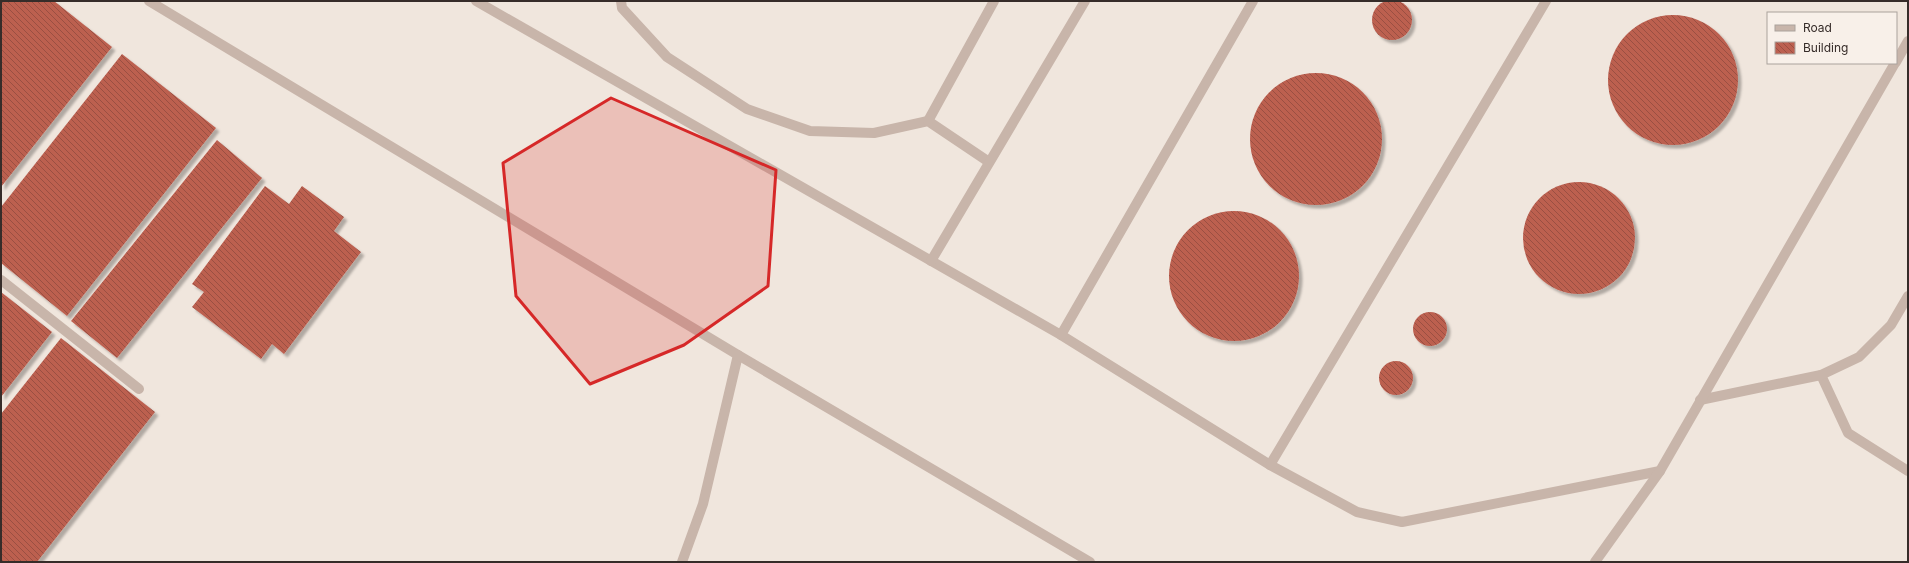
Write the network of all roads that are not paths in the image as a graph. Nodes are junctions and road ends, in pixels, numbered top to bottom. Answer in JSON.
{"nodes":[{"id":1,"x":149,"y":1,"type":"edge"},
{"id":2,"x":476,"y":1,"type":"edge"},
{"id":3,"x":621,"y":1,"type":"edge"},
{"id":4,"x":994,"y":1,"type":"edge"},
{"id":5,"x":1085,"y":1,"type":"edge"},
{"id":6,"x":1253,"y":1,"type":"edge"},
{"id":7,"x":1546,"y":1,"type":"edge"},
{"id":8,"x":1908,"y":41,"type":"edge"},
{"id":9,"x":1897,"y":60,"type":"edge"},
{"id":10,"x":1895,"y":64,"type":"edge"},
{"id":11,"x":928,"y":121,"type":"junction"},
{"id":12,"x":989,"y":162,"type":"junction"},
{"id":13,"x":931,"y":261,"type":"junction"},
{"id":14,"x":1,"y":280,"type":"edge"},
{"id":15,"x":1908,"y":296,"type":"edge"},
{"id":16,"x":1061,"y":335,"type":"junction"},
{"id":17,"x":738,"y":355,"type":"junction"},
{"id":18,"x":1821,"y":375,"type":"junction"},
{"id":19,"x":139,"y":388,"type":"dead end"},
{"id":20,"x":1700,"y":400,"type":"junction"},
{"id":21,"x":1270,"y":465,"type":"junction"},
{"id":22,"x":1660,"y":471,"type":"junction"},
{"id":23,"x":1908,"y":472,"type":"edge"},
{"id":24,"x":682,"y":562,"type":"edge"},
{"id":25,"x":1090,"y":562,"type":"edge"},
{"id":26,"x":1595,"y":562,"type":"edge"}],
"edges":[{"from":1,"to":17,"type":"street"},
{"from":2,"to":13,"type":"street"},
{"from":3,"to":11,"type":"street"},
{"from":4,"to":11,"type":"street"},
{"from":5,"to":12,"type":"street"},
{"from":6,"to":16,"type":"street"},
{"from":7,"to":21,"type":"street"},
{"from":8,"to":9,"type":"street"},
{"from":10,"to":20,"type":"street"},
{"from":11,"to":12,"type":"street"},
{"from":12,"to":13,"type":"street"},
{"from":13,"to":16,"type":"street"},
{"from":14,"to":19,"type":"street"},
{"from":15,"to":18,"type":"street"},
{"from":16,"to":21,"type":"street"},
{"from":17,"to":24,"type":"street"},
{"from":17,"to":25,"type":"street"},
{"from":18,"to":20,"type":"street"},
{"from":18,"to":23,"type":"street"},
{"from":20,"to":22,"type":"street"},
{"from":21,"to":22,"type":"street"},
{"from":22,"to":26,"type":"street"}]}
